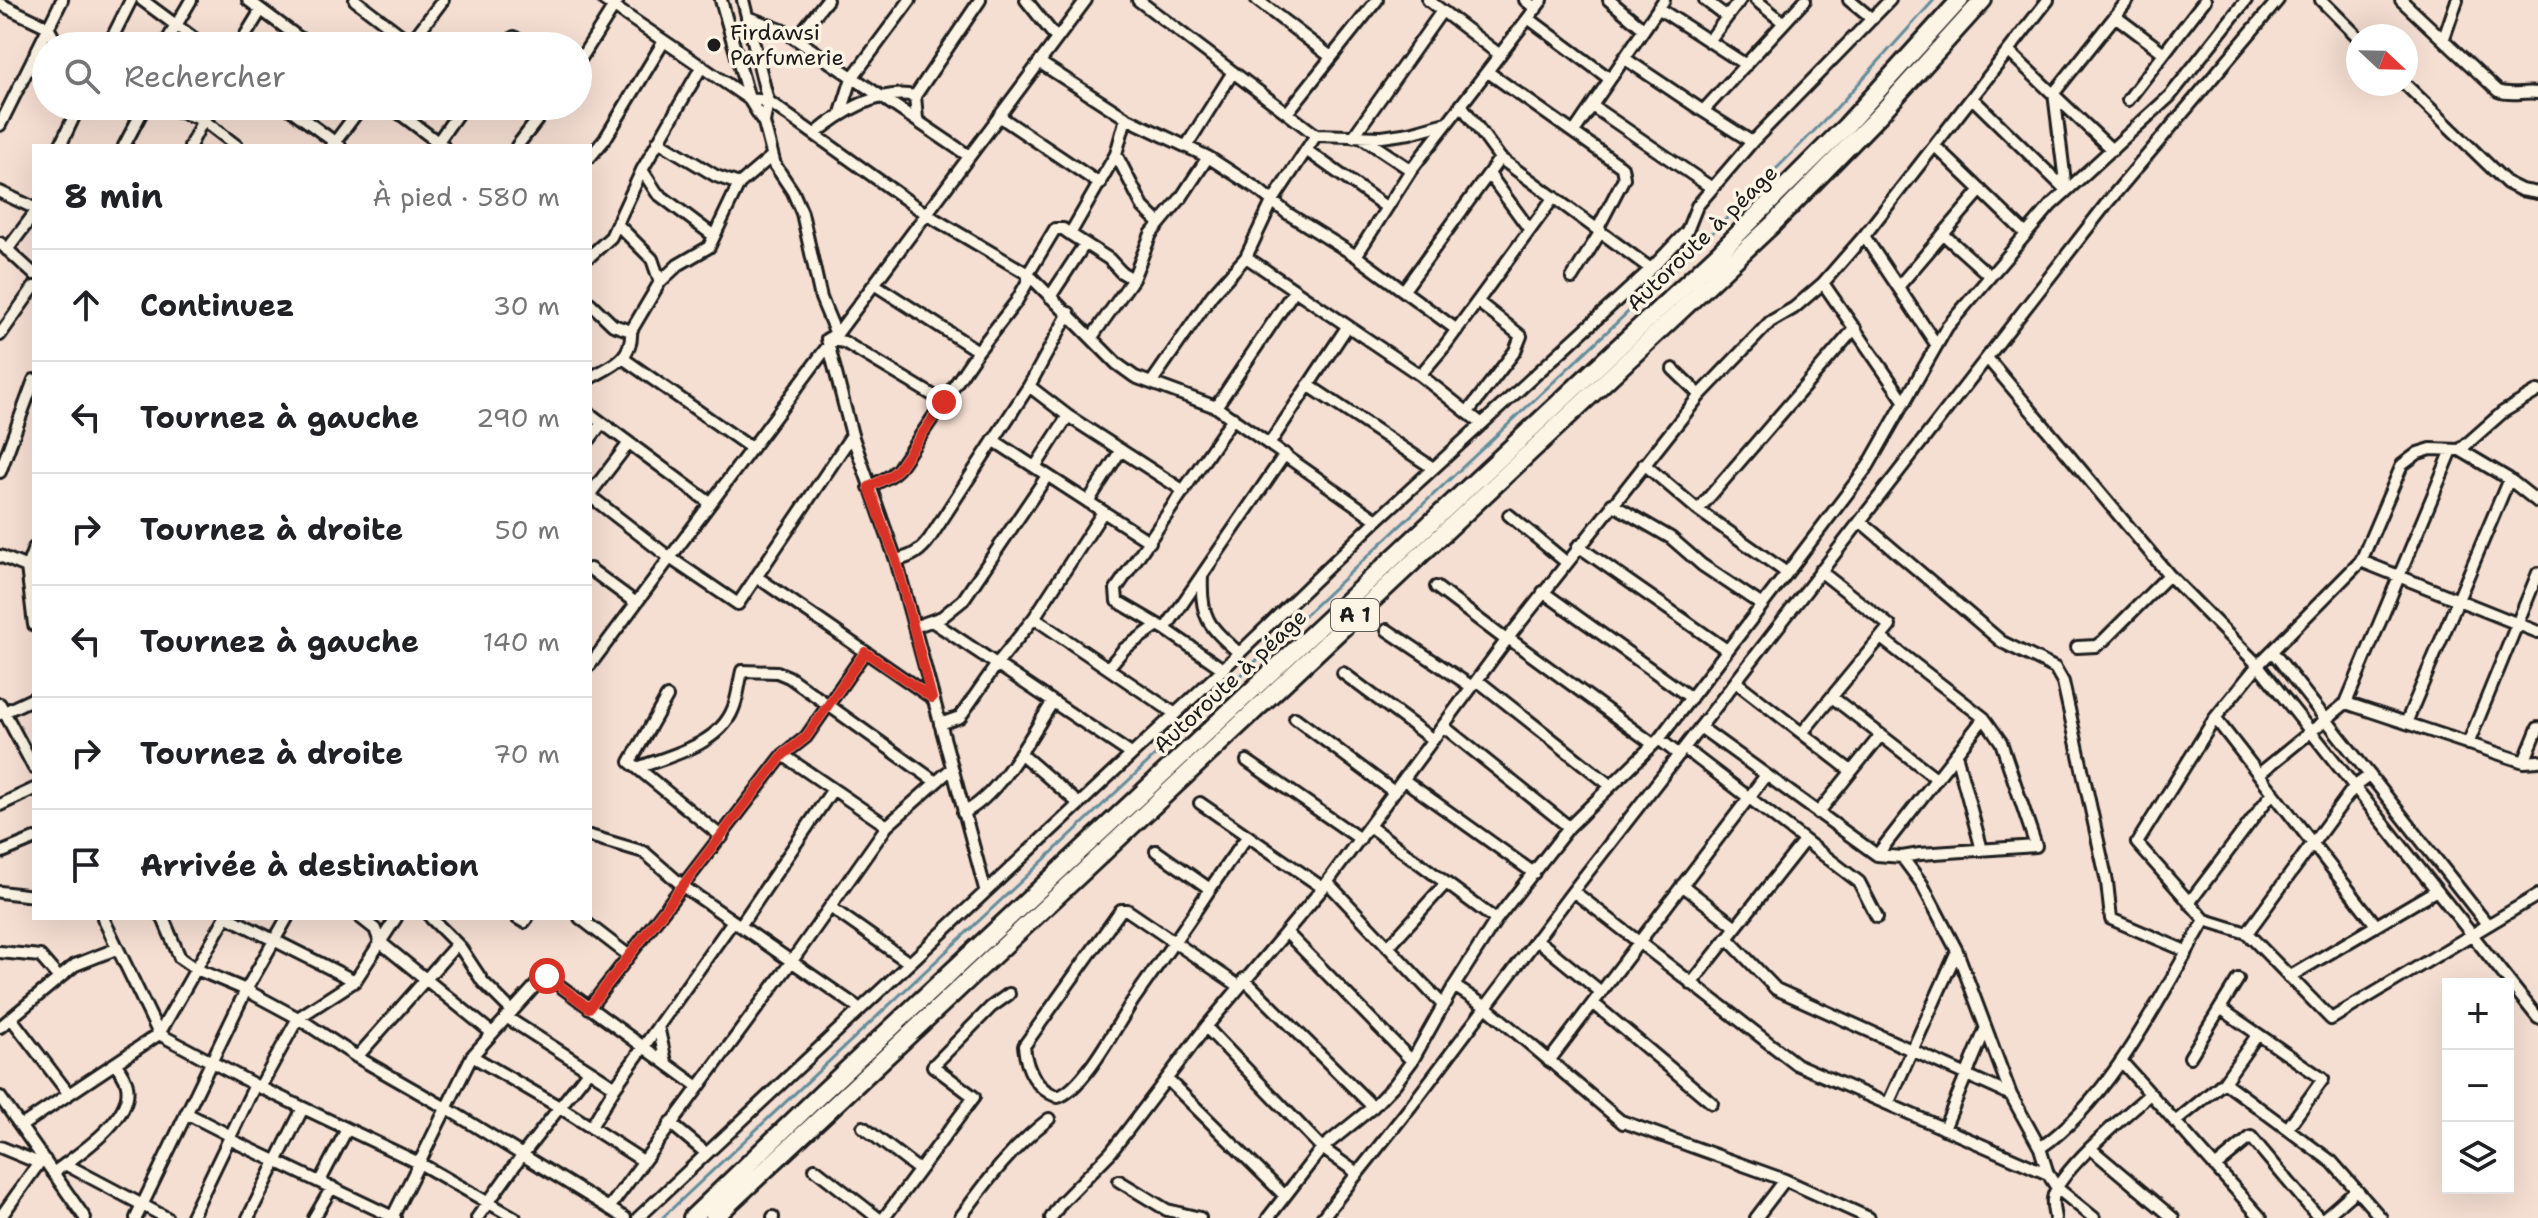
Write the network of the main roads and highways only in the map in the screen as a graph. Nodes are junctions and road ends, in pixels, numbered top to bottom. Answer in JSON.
{"nodes":[{"id":1,"x":1960,"y":0,"type":"edge"},
{"id":2,"x":1983,"y":0,"type":"edge"},
{"id":3,"x":692,"y":1218,"type":"edge"},
{"id":4,"x":714,"y":1218,"type":"edge"}],
"edges":[{"from":1,"to":3,"type":"highway","name":"Autoroute à péage","number":"A 1"},
{"from":2,"to":4,"type":"highway","number":"A 1"}]}
